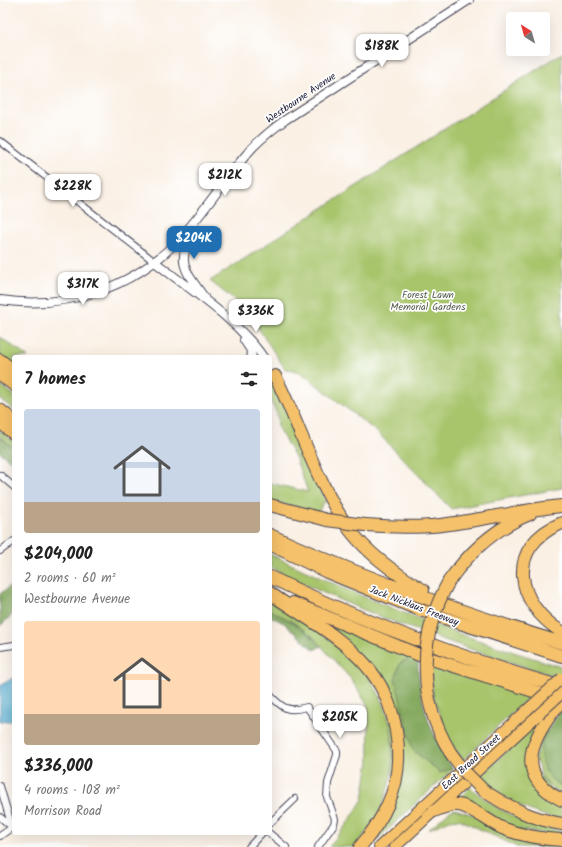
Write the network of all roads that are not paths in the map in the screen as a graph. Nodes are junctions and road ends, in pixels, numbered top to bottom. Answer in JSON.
{"nodes":[{"id":1,"x":469,"y":0,"type":"edge"},
{"id":2,"x":0,"y":141,"type":"edge"},
{"id":3,"x":198,"y":216,"type":"junction"},
{"id":4,"x":155,"y":262,"type":"junction"},
{"id":5,"x":0,"y":300,"type":"edge"},
{"id":6,"x":207,"y":303,"type":"junction"},
{"id":7,"x":232,"y":323,"type":"junction"},
{"id":8,"x":252,"y":355,"type":"edge"},
{"id":9,"x":261,"y":355,"type":"edge"},
{"id":10,"x":0,"y":360,"type":"edge"},
{"id":11,"x":12,"y":369,"type":"edge"},
{"id":12,"x":0,"y":374,"type":"edge"},
{"id":13,"x":272,"y":374,"type":"edge"},
{"id":14,"x":12,"y":383,"type":"edge"},
{"id":15,"x":0,"y":410,"type":"edge"},
{"id":16,"x":12,"y":419,"type":"edge"},
{"id":17,"x":0,"y":422,"type":"edge"},
{"id":18,"x":12,"y":432,"type":"edge"},
{"id":19,"x":0,"y":475,"type":"edge"},
{"id":20,"x":12,"y":485,"type":"edge"},
{"id":21,"x":272,"y":506,"type":"edge"},
{"id":22,"x":561,"y":506,"type":"edge"},
{"id":23,"x":562,"y":523,"type":"edge"},
{"id":24,"x":272,"y":536,"type":"edge"},
{"id":25,"x":12,"y":542,"type":"edge"},
{"id":26,"x":272,"y":545,"type":"edge"},
{"id":27,"x":0,"y":551,"type":"edge"},
{"id":28,"x":272,"y":578,"type":"edge"},
{"id":29,"x":272,"y":594,"type":"edge"},
{"id":30,"x":272,"y":594,"type":"edge"},
{"id":31,"x":456,"y":608,"type":"junction"},
{"id":32,"x":562,"y":632,"type":"edge"},
{"id":33,"x":562,"y":643,"type":"edge"},
{"id":34,"x":12,"y":645,"type":"edge"},
{"id":35,"x":0,"y":647,"type":"edge"},
{"id":36,"x":562,"y":656,"type":"edge"},
{"id":37,"x":562,"y":678,"type":"edge"},
{"id":38,"x":562,"y":687,"type":"edge"},
{"id":39,"x":562,"y":693,"type":"edge"},
{"id":40,"x":272,"y":697,"type":"edge"},
{"id":41,"x":562,"y":700,"type":"edge"},
{"id":42,"x":543,"y":716,"type":"junction"},
{"id":43,"x":0,"y":786,"type":"edge"},
{"id":44,"x":295,"y":799,"type":"dead end"},
{"id":45,"x":562,"y":800,"type":"edge"},
{"id":46,"x":434,"y":811,"type":"junction"},
{"id":47,"x":0,"y":816,"type":"edge"},
{"id":48,"x":272,"y":821,"type":"edge"},
{"id":49,"x":12,"y":823,"type":"edge"},
{"id":50,"x":562,"y":824,"type":"edge"},
{"id":51,"x":12,"y":825,"type":"edge"},
{"id":52,"x":12,"y":827,"type":"edge"},
{"id":53,"x":260,"y":835,"type":"edge"},
{"id":54,"x":271,"y":835,"type":"edge"},
{"id":55,"x":0,"y":836,"type":"edge"},
{"id":56,"x":562,"y":840,"type":"edge"},
{"id":57,"x":249,"y":847,"type":"edge"},
{"id":58,"x":286,"y":847,"type":"edge"},
{"id":59,"x":318,"y":847,"type":"edge"},
{"id":60,"x":360,"y":847,"type":"edge"},
{"id":61,"x":379,"y":847,"type":"edge"},
{"id":62,"x":395,"y":847,"type":"edge"}],
"edges":[{"from":1,"to":3,"type":"street","name":"Westbourne Avenue"},
{"from":2,"to":4,"type":"street"},
{"from":3,"to":4,"type":"street","name":"Westbourne Avenue"},
{"from":3,"to":6,"type":"street"},
{"from":4,"to":5,"type":"street","name":"Westbourne Avenue"},
{"from":4,"to":6,"type":"street"},
{"from":6,"to":7,"type":"street"},
{"from":7,"to":8,"type":"street"},
{"from":7,"to":9,"type":"street"},
{"from":10,"to":11,"type":"highway"},
{"from":12,"to":14,"type":"highway"},
{"from":13,"to":31,"type":"highway"},
{"from":15,"to":16,"type":"highway"},
{"from":17,"to":18,"type":"highway"},
{"from":19,"to":20,"type":"street"},
{"from":21,"to":22,"type":"highway","bridge":true},
{"from":22,"to":50,"type":"highway","bridge":true},
{"from":23,"to":32,"type":"highway"},
{"from":24,"to":31,"type":"highway"},
{"from":25,"to":27,"type":"street"},
{"from":26,"to":36,"type":"highway","name":"Jack Nicklaus Freeway"},
{"from":28,"to":38,"type":"highway"},
{"from":29,"to":41,"type":"highway"},
{"from":30,"to":60,"type":"highway"},
{"from":31,"to":33,"type":"highway"},
{"from":34,"to":35,"type":"street"},
{"from":37,"to":61,"type":"main road","name":"East Broad Street","bridge":true},
{"from":39,"to":42,"type":"main road","name":"East Broad Street","bridge":true},
{"from":40,"to":59,"type":"street"},
{"from":41,"to":42,"type":"highway"},
{"from":42,"to":45,"type":"highway"},
{"from":42,"to":46,"type":"main road","name":"East Broad Street"},
{"from":43,"to":49,"type":"street"},
{"from":44,"to":48,"type":"street"},
{"from":46,"to":56,"type":"highway"},
{"from":46,"to":62,"type":"main road","name":"East Broad Street"},
{"from":47,"to":51,"type":"street"},
{"from":52,"to":55,"type":"street"},
{"from":53,"to":57,"type":"street"},
{"from":54,"to":58,"type":"street"}]}
